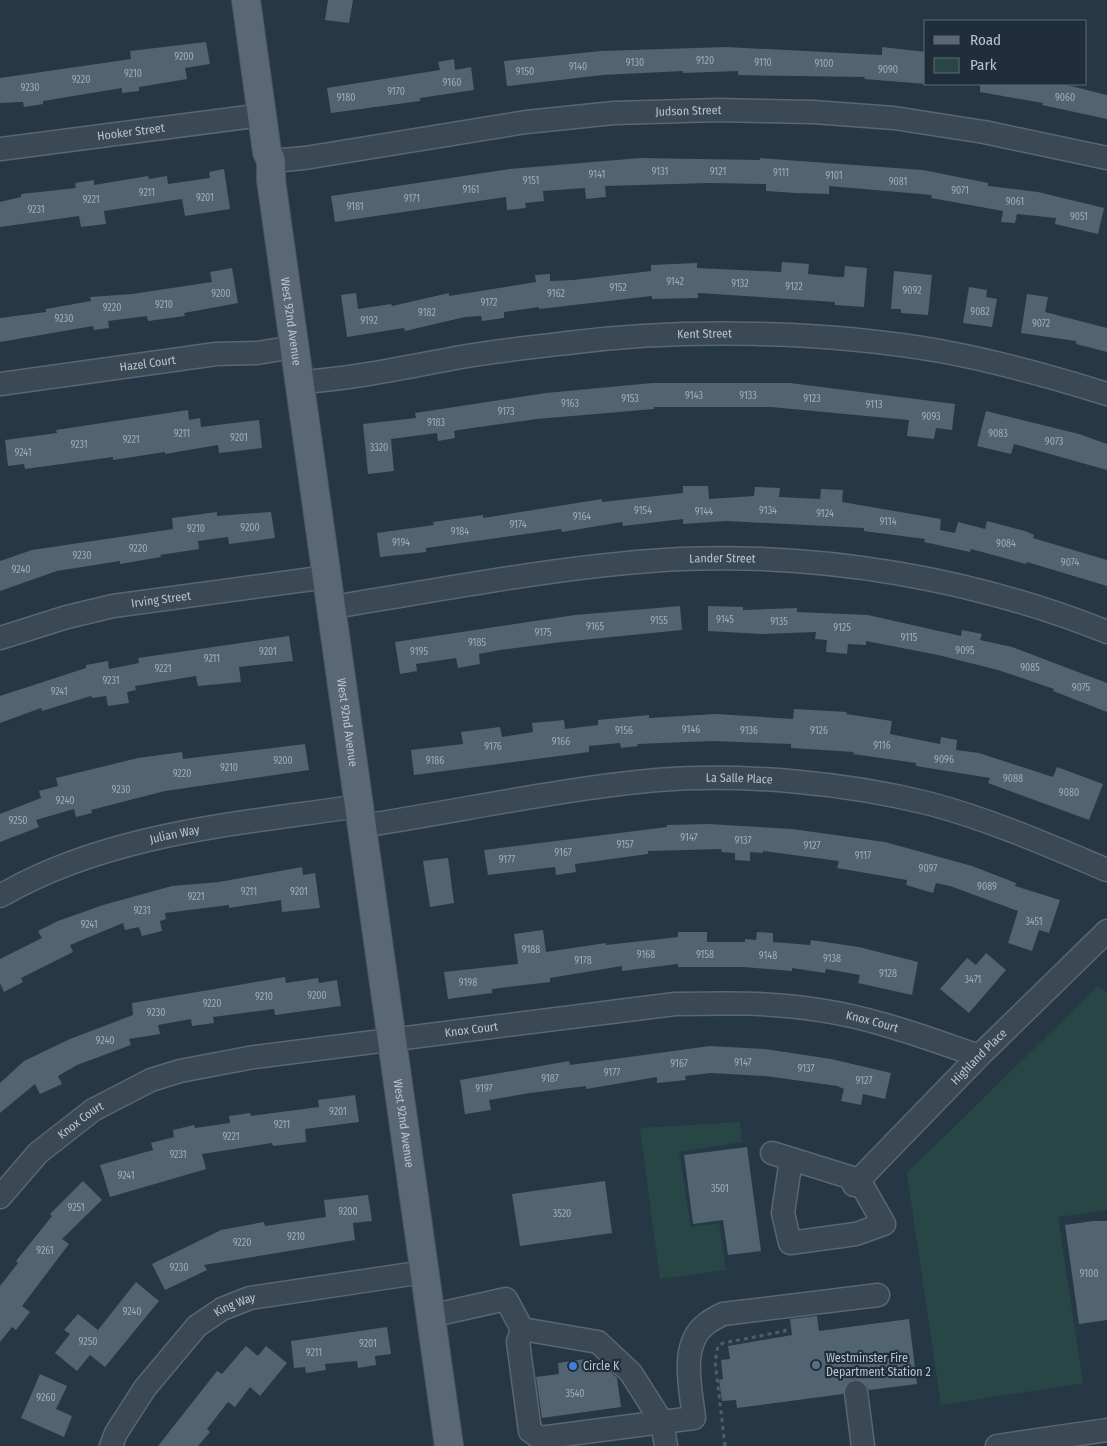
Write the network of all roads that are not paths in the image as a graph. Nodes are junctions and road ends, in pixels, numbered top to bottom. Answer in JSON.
{"nodes":[{"id":1,"x":246,"y":0,"type":"edge"},
{"id":2,"x":262,"y":115,"type":"junction"},
{"id":3,"x":0,"y":149,"type":"edge"},
{"id":4,"x":1107,"y":158,"type":"edge"},
{"id":5,"x":271,"y":161,"type":"junction"},
{"id":6,"x":294,"y":347,"type":"junction"},
{"id":7,"x":299,"y":382,"type":"junction"},
{"id":8,"x":0,"y":384,"type":"edge"},
{"id":9,"x":1107,"y":394,"type":"edge"},
{"id":10,"x":327,"y":577,"type":"junction"},
{"id":11,"x":332,"y":607,"type":"junction"},
{"id":12,"x":1107,"y":632,"type":"edge"},
{"id":13,"x":0,"y":638,"type":"edge"},
{"id":14,"x":360,"y":816,"type":"junction"},
{"id":15,"x":1107,"y":870,"type":"edge"},
{"id":16,"x":0,"y":896,"type":"edge"},
{"id":17,"x":1107,"y":931,"type":"edge"},
{"id":18,"x":394,"y":1040,"type":"junction"},
{"id":19,"x":979,"y":1056,"type":"junction"},
{"id":20,"x":856,"y":1183,"type":"junction"},
{"id":21,"x":0,"y":1197,"type":"edge"},
{"id":22,"x":424,"y":1272,"type":"junction"},
{"id":23,"x":878,"y":1295,"type":"dead end"},
{"id":24,"x":430,"y":1316,"type":"junction"},
{"id":25,"x":522,"y":1329,"type":"junction"},
{"id":26,"x":856,"y":1392,"type":"dead end"},
{"id":27,"x":662,"y":1422,"type":"junction"},
{"id":28,"x":1107,"y":1430,"type":"edge"},
{"id":29,"x":111,"y":1446,"type":"edge"},
{"id":30,"x":449,"y":1446,"type":"edge"},
{"id":31,"x":666,"y":1446,"type":"edge"},
{"id":32,"x":863,"y":1446,"type":"edge"},
{"id":33,"x":997,"y":1446,"type":"edge"}],
"edges":[{"from":1,"to":2,"type":"main road","name":"West 92nd Avenue"},
{"from":2,"to":3,"type":"street","name":"Hooker Street"},
{"from":2,"to":5,"type":"main road","name":"West 92nd Avenue"},
{"from":4,"to":5,"type":"street","name":"Judson Street"},
{"from":5,"to":6,"type":"main road","name":"West 92nd Avenue"},
{"from":6,"to":7,"type":"main road","name":"West 92nd Avenue"},
{"from":6,"to":8,"type":"street","name":"Hazel Court"},
{"from":7,"to":9,"type":"street","name":"Kent Street"},
{"from":7,"to":10,"type":"main road","name":"West 92nd Avenue"},
{"from":10,"to":11,"type":"main road","name":"West 92nd Avenue"},
{"from":10,"to":13,"type":"street","name":"Irving Street"},
{"from":11,"to":12,"type":"street","name":"Lander Street"},
{"from":11,"to":14,"type":"main road","name":"West 92nd Avenue"},
{"from":14,"to":15,"type":"street","name":"La Salle Place"},
{"from":14,"to":16,"type":"street","name":"Julian Way"},
{"from":14,"to":18,"type":"main road","name":"West 92nd Avenue"},
{"from":17,"to":19,"type":"street","name":"Highland Place"},
{"from":18,"to":19,"type":"street","name":"Knox Court"},
{"from":18,"to":21,"type":"street","name":"Knox Court"},
{"from":18,"to":22,"type":"main road","name":"West 92nd Avenue"},
{"from":19,"to":20,"type":"street","name":"Highland Place"},
{"from":20,"to":20,"type":"street"},
{"from":22,"to":24,"type":"main road","name":"West 92nd Avenue"},
{"from":22,"to":29,"type":"street","name":"King Way"},
{"from":23,"to":27,"type":"street"},
{"from":24,"to":25,"type":"street"},
{"from":24,"to":30,"type":"main road","name":"West 92nd Avenue"},
{"from":25,"to":27,"type":"street"},
{"from":25,"to":27,"type":"street"},
{"from":26,"to":32,"type":"street"},
{"from":27,"to":31,"type":"street"},
{"from":28,"to":33,"type":"street"}]}
